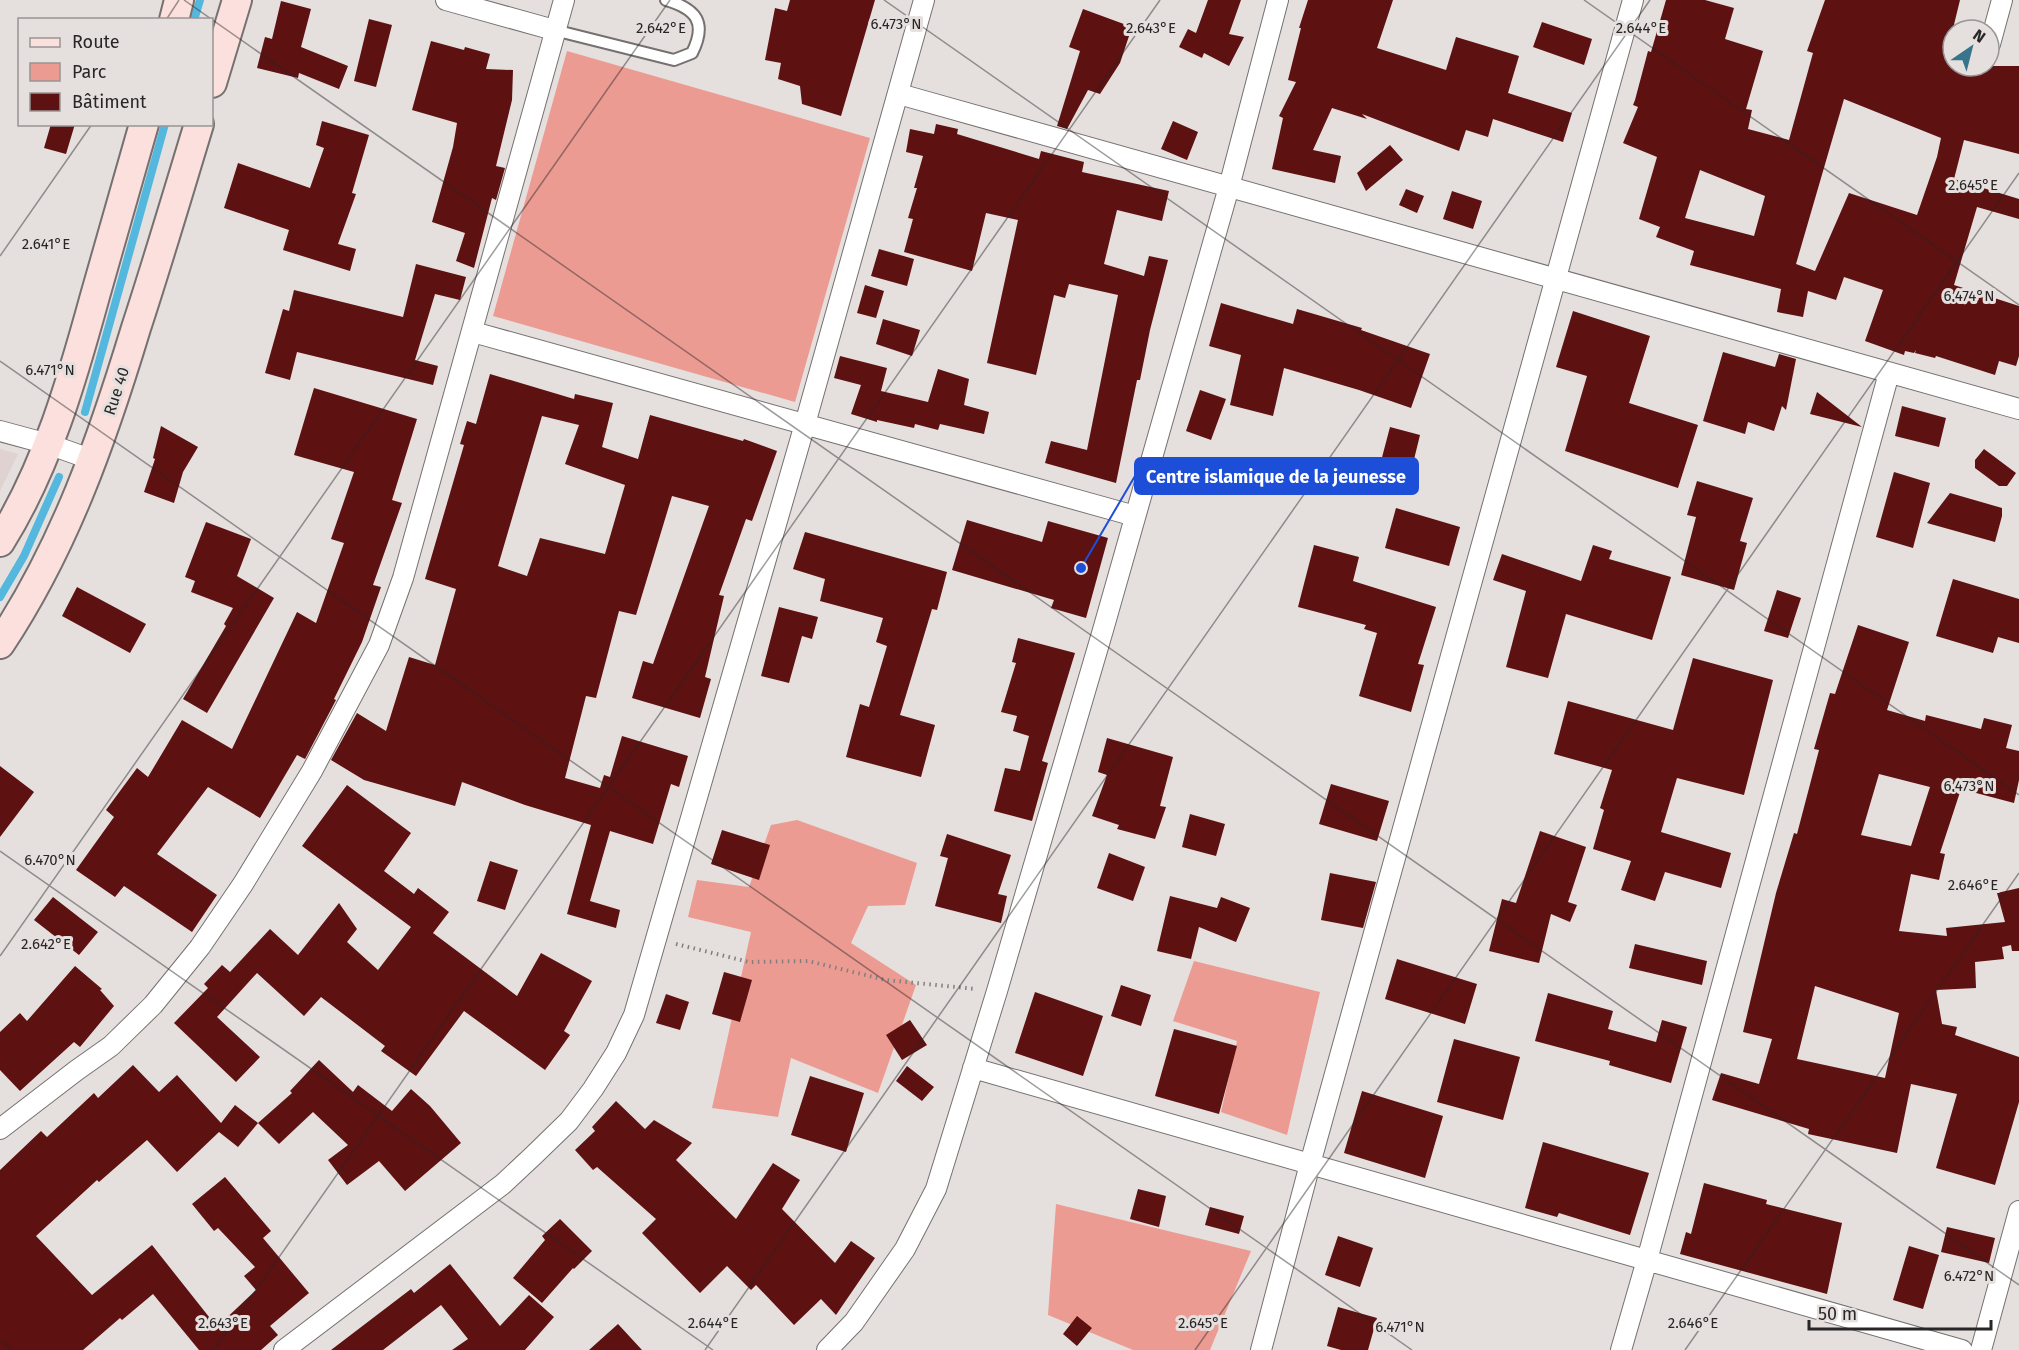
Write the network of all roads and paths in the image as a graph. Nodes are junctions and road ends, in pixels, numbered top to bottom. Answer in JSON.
{"nodes":[{"id":1,"x":179,"y":0,"type":"edge"},
{"id":2,"x":237,"y":0,"type":"edge"},
{"id":3,"x":446,"y":0,"type":"edge"},
{"id":4,"x":564,"y":0,"type":"edge"},
{"id":5,"x":666,"y":0,"type":"edge"},
{"id":6,"x":924,"y":0,"type":"edge"},
{"id":7,"x":1278,"y":0,"type":"edge"},
{"id":8,"x":1633,"y":0,"type":"edge"},
{"id":9,"x":2002,"y":0,"type":"edge"},
{"id":10,"x":174,"y":18,"type":"edge"},
{"id":11,"x":1997,"y":18,"type":"edge"},
{"id":12,"x":554,"y":30,"type":"junction"},
{"id":13,"x":213,"y":80,"type":"edge"},
{"id":14,"x":899,"y":94,"type":"junction"},
{"id":15,"x":143,"y":126,"type":"edge"},
{"id":16,"x":198,"y":126,"type":"edge"},
{"id":17,"x":1229,"y":187,"type":"junction"},
{"id":18,"x":1555,"y":279,"type":"junction"},
{"id":19,"x":473,"y":332,"type":"junction"},
{"id":20,"x":1889,"y":373,"type":"junction"},
{"id":21,"x":2019,"y":409,"type":"edge"},
{"id":22,"x":805,"y":424,"type":"junction"},
{"id":23,"x":0,"y":431,"type":"edge"},
{"id":24,"x":48,"y":444,"type":"junction"},
{"id":25,"x":93,"y":460,"type":"junction"},
{"id":26,"x":1135,"y":516,"type":"junction"},
{"id":27,"x":0,"y":542,"type":"edge"},
{"id":28,"x":0,"y":644,"type":"edge"},
{"id":29,"x":655,"y":938,"type":"junction"},
{"id":30,"x":997,"y":991,"type":"junction"},
{"id":31,"x":973,"y":1068,"type":"junction"},
{"id":32,"x":0,"y":1130,"type":"edge"},
{"id":33,"x":1310,"y":1164,"type":"junction"},
{"id":34,"x":2019,"y":1211,"type":"edge"},
{"id":35,"x":1647,"y":1260,"type":"junction"},
{"id":36,"x":284,"y":1350,"type":"edge"},
{"id":37,"x":827,"y":1350,"type":"edge"},
{"id":38,"x":1261,"y":1350,"type":"edge"},
{"id":39,"x":1621,"y":1350,"type":"edge"},
{"id":40,"x":1962,"y":1350,"type":"edge"},
{"id":41,"x":1981,"y":1350,"type":"edge"}],
"edges":[{"from":1,"to":10,"type":"main road"},
{"from":2,"to":13,"type":"main road"},
{"from":3,"to":12,"type":"street"},
{"from":4,"to":12,"type":"street"},
{"from":5,"to":12,"type":"lane"},
{"from":6,"to":14,"type":"street"},
{"from":7,"to":17,"type":"street"},
{"from":8,"to":18,"type":"street"},
{"from":9,"to":11,"type":"street"},
{"from":12,"to":19,"type":"street"},
{"from":14,"to":17,"type":"street"},
{"from":14,"to":22,"type":"street"},
{"from":15,"to":24,"type":"main road"},
{"from":16,"to":25,"type":"main road","name":"Rue 40"},
{"from":17,"to":18,"type":"street"},
{"from":17,"to":26,"type":"street"},
{"from":18,"to":20,"type":"street"},
{"from":18,"to":33,"type":"street"},
{"from":19,"to":22,"type":"street"},
{"from":19,"to":32,"type":"street"},
{"from":20,"to":21,"type":"street"},
{"from":20,"to":35,"type":"street"},
{"from":22,"to":26,"type":"street"},
{"from":22,"to":29,"type":"street"},
{"from":23,"to":24,"type":"street"},
{"from":24,"to":25,"type":"street"},
{"from":24,"to":27,"type":"main road"},
{"from":25,"to":28,"type":"main road","name":"Rue 40"},
{"from":26,"to":30,"type":"street"},
{"from":29,"to":30,"type":"path"},
{"from":29,"to":36,"type":"street"},
{"from":30,"to":31,"type":"street"},
{"from":31,"to":33,"type":"street"},
{"from":31,"to":37,"type":"street"},
{"from":33,"to":35,"type":"street"},
{"from":33,"to":38,"type":"street"},
{"from":34,"to":41,"type":"street"},
{"from":35,"to":39,"type":"street"},
{"from":35,"to":40,"type":"street"}]}
